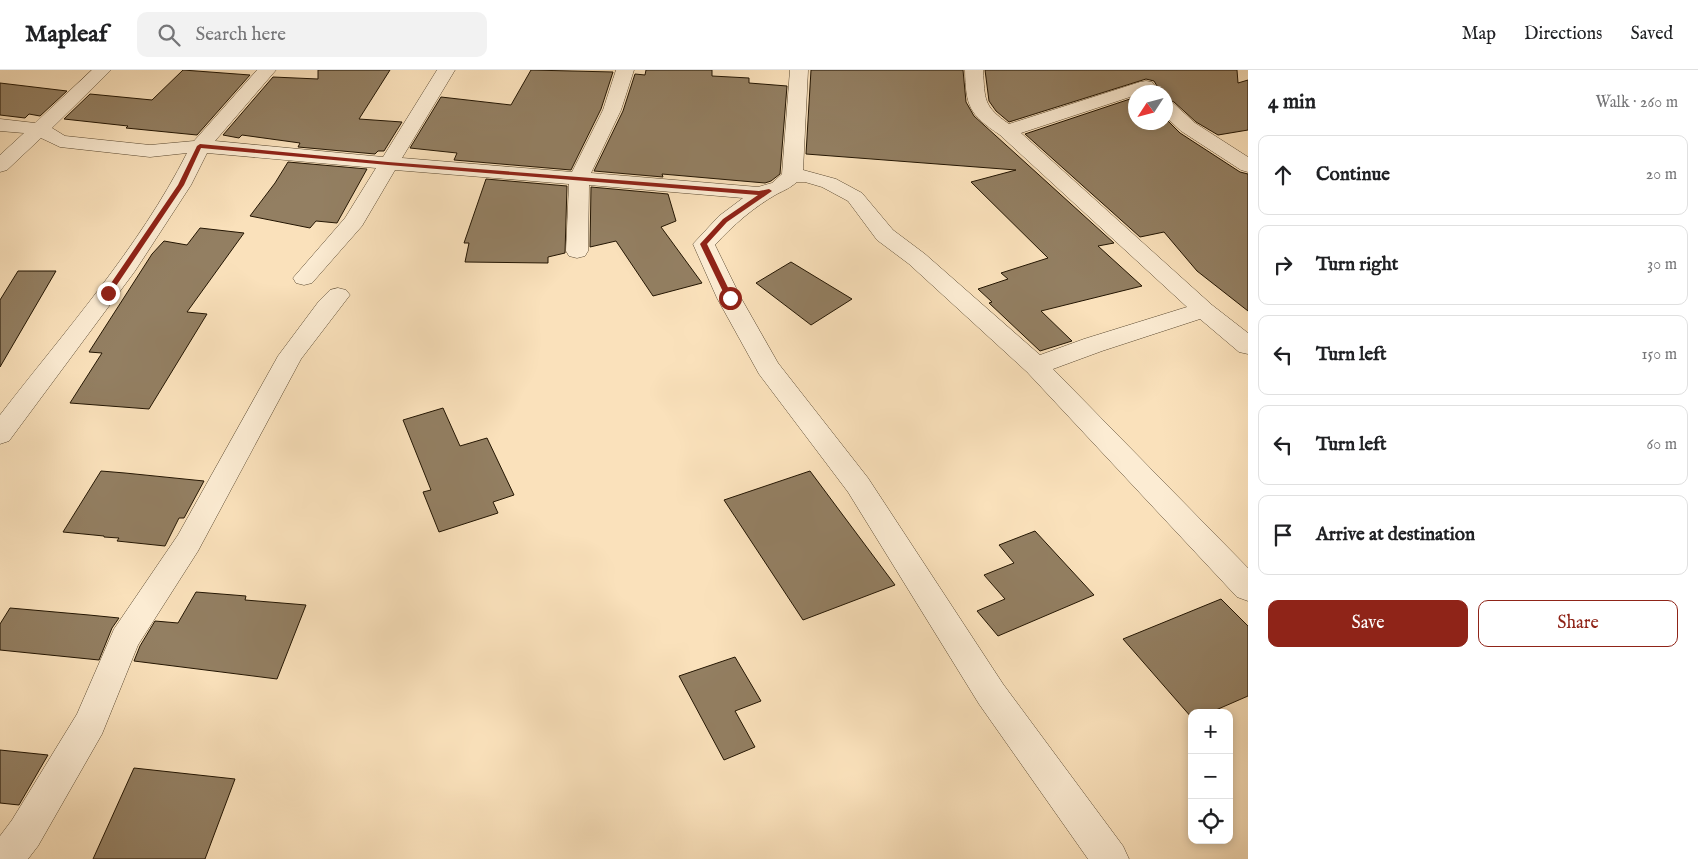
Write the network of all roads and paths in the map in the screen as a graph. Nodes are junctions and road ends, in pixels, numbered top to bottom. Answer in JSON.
{"nodes":[{"id":1,"x":102,"y":70,"type":"edge"},
{"id":2,"x":267,"y":70,"type":"edge"},
{"id":3,"x":446,"y":70,"type":"edge"},
{"id":4,"x":625,"y":70,"type":"edge"},
{"id":5,"x":799,"y":70,"type":"edge"},
{"id":6,"x":974,"y":70,"type":"edge"},
{"id":7,"x":1146,"y":83,"type":"edge"},
{"id":8,"x":1173,"y":113,"type":"edge"},
{"id":9,"x":0,"y":124,"type":"edge"},
{"id":10,"x":40,"y":129,"type":"junction"},
{"id":11,"x":1007,"y":131,"type":"junction"},
{"id":12,"x":200,"y":146,"type":"junction"},
{"id":13,"x":388,"y":163,"type":"junction"},
{"id":14,"x":0,"y":166,"type":"edge"},
{"id":15,"x":1248,"y":166,"type":"edge"},
{"id":16,"x":579,"y":178,"type":"junction"},
{"id":17,"x":780,"y":184,"type":"junction"},
{"id":18,"x":576,"y":251,"type":"dead end"},
{"id":19,"x":304,"y":278,"type":"dead end"},
{"id":20,"x":338,"y":294,"type":"dead end"},
{"id":21,"x":1204,"y":310,"type":"junction"},
{"id":22,"x":1248,"y":346,"type":"edge"},
{"id":23,"x":1036,"y":366,"type":"junction"},
{"id":24,"x":0,"y":434,"type":"edge"},
{"id":25,"x":1248,"y":588,"type":"edge"},
{"id":26,"x":6,"y":859,"type":"edge"},
{"id":27,"x":1110,"y":859,"type":"edge"}],
"edges":[{"from":1,"to":10,"type":"street"},
{"from":2,"to":12,"type":"street"},
{"from":3,"to":13,"type":"street"},
{"from":4,"to":16,"type":"street"},
{"from":5,"to":17,"type":"street"},
{"from":6,"to":11,"type":"street"},
{"from":7,"to":11,"type":"street"},
{"from":8,"to":15,"type":"street"},
{"from":9,"to":10,"type":"street"},
{"from":10,"to":12,"type":"street"},
{"from":10,"to":14,"type":"street"},
{"from":11,"to":21,"type":"street"},
{"from":12,"to":13,"type":"street"},
{"from":12,"to":24,"type":"street"},
{"from":13,"to":16,"type":"street"},
{"from":13,"to":19,"type":"street"},
{"from":16,"to":17,"type":"street"},
{"from":16,"to":18,"type":"street"},
{"from":17,"to":23,"type":"street"},
{"from":17,"to":27,"type":"street"},
{"from":20,"to":26,"type":"street"},
{"from":21,"to":22,"type":"street"},
{"from":21,"to":23,"type":"street"},
{"from":23,"to":25,"type":"street"}]}
